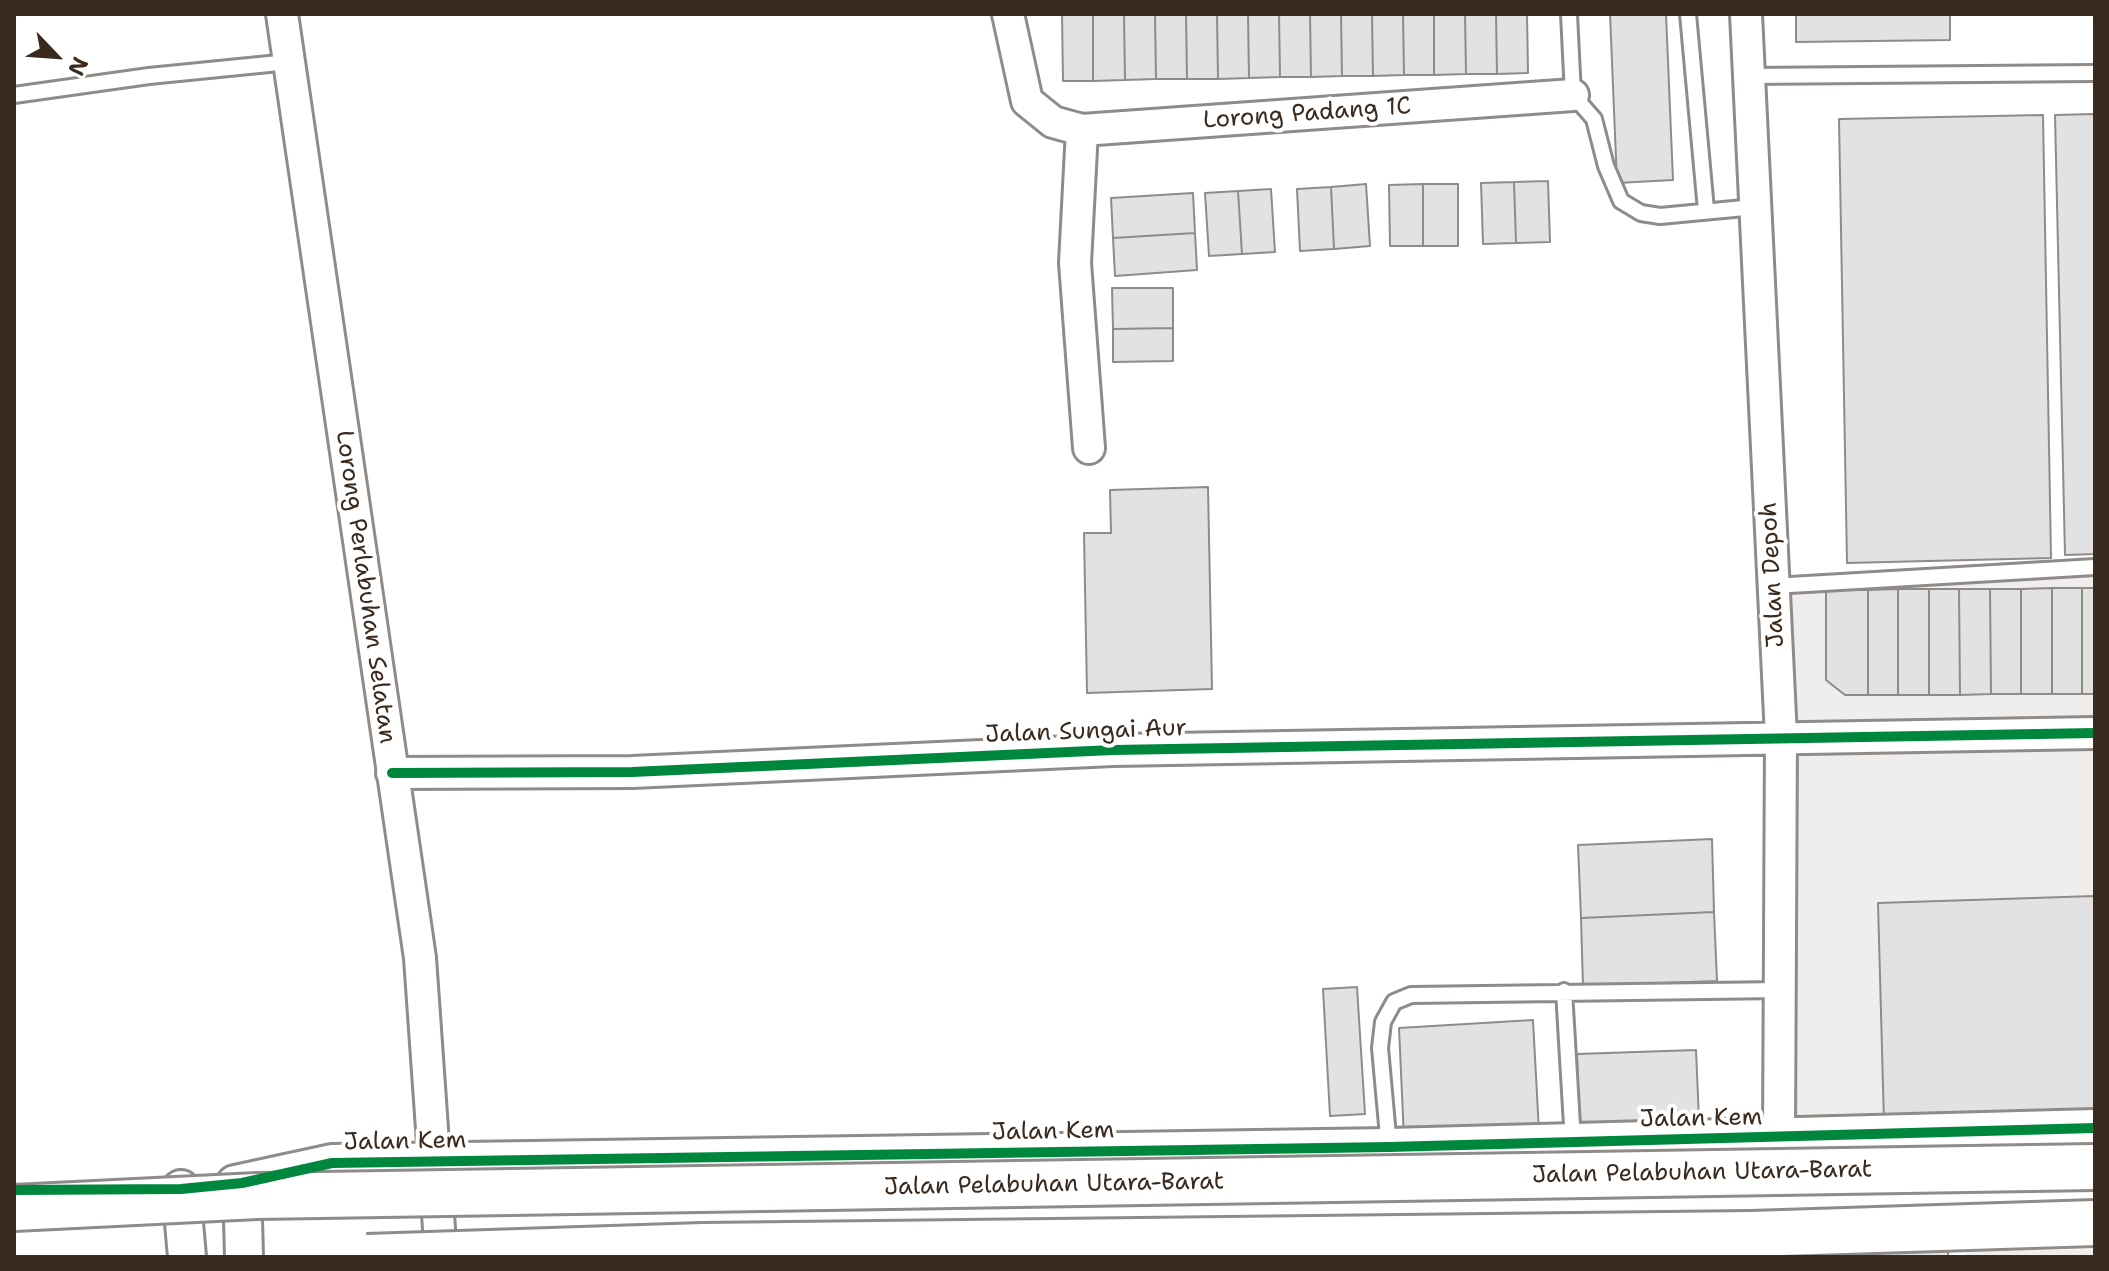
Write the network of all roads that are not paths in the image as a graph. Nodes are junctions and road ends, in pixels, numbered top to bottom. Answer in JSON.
{"nodes":[{"id":1,"x":282,"y":14,"type":"edge"},
{"id":2,"x":1008,"y":14,"type":"edge"},
{"id":3,"x":1569,"y":14,"type":"edge"},
{"id":4,"x":1688,"y":14,"type":"edge"},
{"id":5,"x":1746,"y":14,"type":"edge"},
{"id":6,"x":289,"y":62,"type":"junction"},
{"id":7,"x":2095,"y":73,"type":"edge"},
{"id":8,"x":1749,"y":76,"type":"junction"},
{"id":9,"x":14,"y":95,"type":"edge"},
{"id":10,"x":1573,"y":95,"type":"junction"},
{"id":11,"x":1082,"y":130,"type":"junction"},
{"id":12,"x":1755,"y":207,"type":"junction"},
{"id":13,"x":1706,"y":210,"type":"junction"},
{"id":14,"x":1089,"y":448,"type":"dead end"},
{"id":15,"x":2095,"y":567,"type":"edge"},
{"id":16,"x":1773,"y":586,"type":"junction"},
{"id":17,"x":2095,"y":733,"type":"edge"},
{"id":18,"x":1781,"y":737,"type":"junction"},
{"id":19,"x":392,"y":773,"type":"junction"},
{"id":20,"x":1780,"y":990,"type":"junction"},
{"id":21,"x":1564,"y":991,"type":"junction"},
{"id":22,"x":2095,"y":1128,"type":"edge"},
{"id":23,"x":1779,"y":1137,"type":"junction"},
{"id":24,"x":1573,"y":1142,"type":"junction"},
{"id":25,"x":1389,"y":1147,"type":"junction"},
{"id":26,"x":434,"y":1160,"type":"junction"},
{"id":27,"x":2095,"y":1167,"type":"edge"},
{"id":28,"x":242,"y":1183,"type":"junction"},
{"id":29,"x":181,"y":1189,"type":"junction"},
{"id":30,"x":14,"y":1190,"type":"edge"},
{"id":31,"x":14,"y":1208,"type":"edge"},
{"id":32,"x":2095,"y":1223,"type":"edge"},
{"id":33,"x":2095,"y":1236,"type":"edge"},
{"id":34,"x":1796,"y":1250,"type":"edge"},
{"id":35,"x":187,"y":1257,"type":"edge"},
{"id":36,"x":244,"y":1257,"type":"edge"},
{"id":37,"x":367,"y":1257,"type":"edge"},
{"id":38,"x":441,"y":1257,"type":"edge"},
{"id":39,"x":882,"y":1257,"type":"edge"}],
"edges":[{"from":1,"to":6,"type":"street","name":"Lorong Perlabuhan Selatan"},
{"from":2,"to":11,"type":"street","name":"Lorong Padang 1C"},
{"from":3,"to":10,"type":"lane"},
{"from":4,"to":13,"type":"lane"},
{"from":5,"to":8,"type":"street","name":"Jalan Depoh"},
{"from":6,"to":9,"type":"lane"},
{"from":6,"to":19,"type":"street","name":"Lorong Perlabuhan Selatan"},
{"from":7,"to":8,"type":"lane"},
{"from":8,"to":12,"type":"street","name":"Jalan Depoh"},
{"from":10,"to":11,"type":"street","name":"Lorong Padang 1C"},
{"from":10,"to":13,"type":"lane"},
{"from":11,"to":14,"type":"street"},
{"from":12,"to":13,"type":"lane"},
{"from":12,"to":16,"type":"street","name":"Jalan Depoh"},
{"from":15,"to":16,"type":"lane"},
{"from":16,"to":18,"type":"street","name":"Jalan Depoh"},
{"from":17,"to":18,"type":"street","name":"Jalan Sungai Aur"},
{"from":18,"to":19,"type":"street","name":"Jalan Sungai Aur"},
{"from":18,"to":20,"type":"street","name":"Jalan Depoh"},
{"from":19,"to":26,"type":"street","name":"Lorong Perlabuhan Selatan"},
{"from":20,"to":21,"type":"lane"},
{"from":20,"to":23,"type":"street","name":"Jalan Depoh"},
{"from":21,"to":24,"type":"lane"},
{"from":21,"to":25,"type":"lane"},
{"from":22,"to":23,"type":"street","name":"Jalan Kem"},
{"from":23,"to":24,"type":"street","name":"Jalan Kem"},
{"from":24,"to":25,"type":"street","name":"Jalan Kem"},
{"from":25,"to":26,"type":"street","name":"Jalan Kem"},
{"from":26,"to":28,"type":"street","name":"Jalan Kem"},
{"from":26,"to":38,"type":"street","name":"Lorong Perlabuhan Selatan"},
{"from":27,"to":31,"type":"main road","name":"Jalan Pelabuhan Utara-Barat","bridge":true},
{"from":28,"to":29,"type":"street","name":"Jalan Kem"},
{"from":28,"to":36,"type":"street"},
{"from":29,"to":30,"type":"street","name":"Jalan Kem"},
{"from":29,"to":35,"type":"street"},
{"from":32,"to":37,"type":"main road","bridge":true},
{"from":33,"to":34,"type":"street"},
{"from":34,"to":39,"type":"street"}]}
